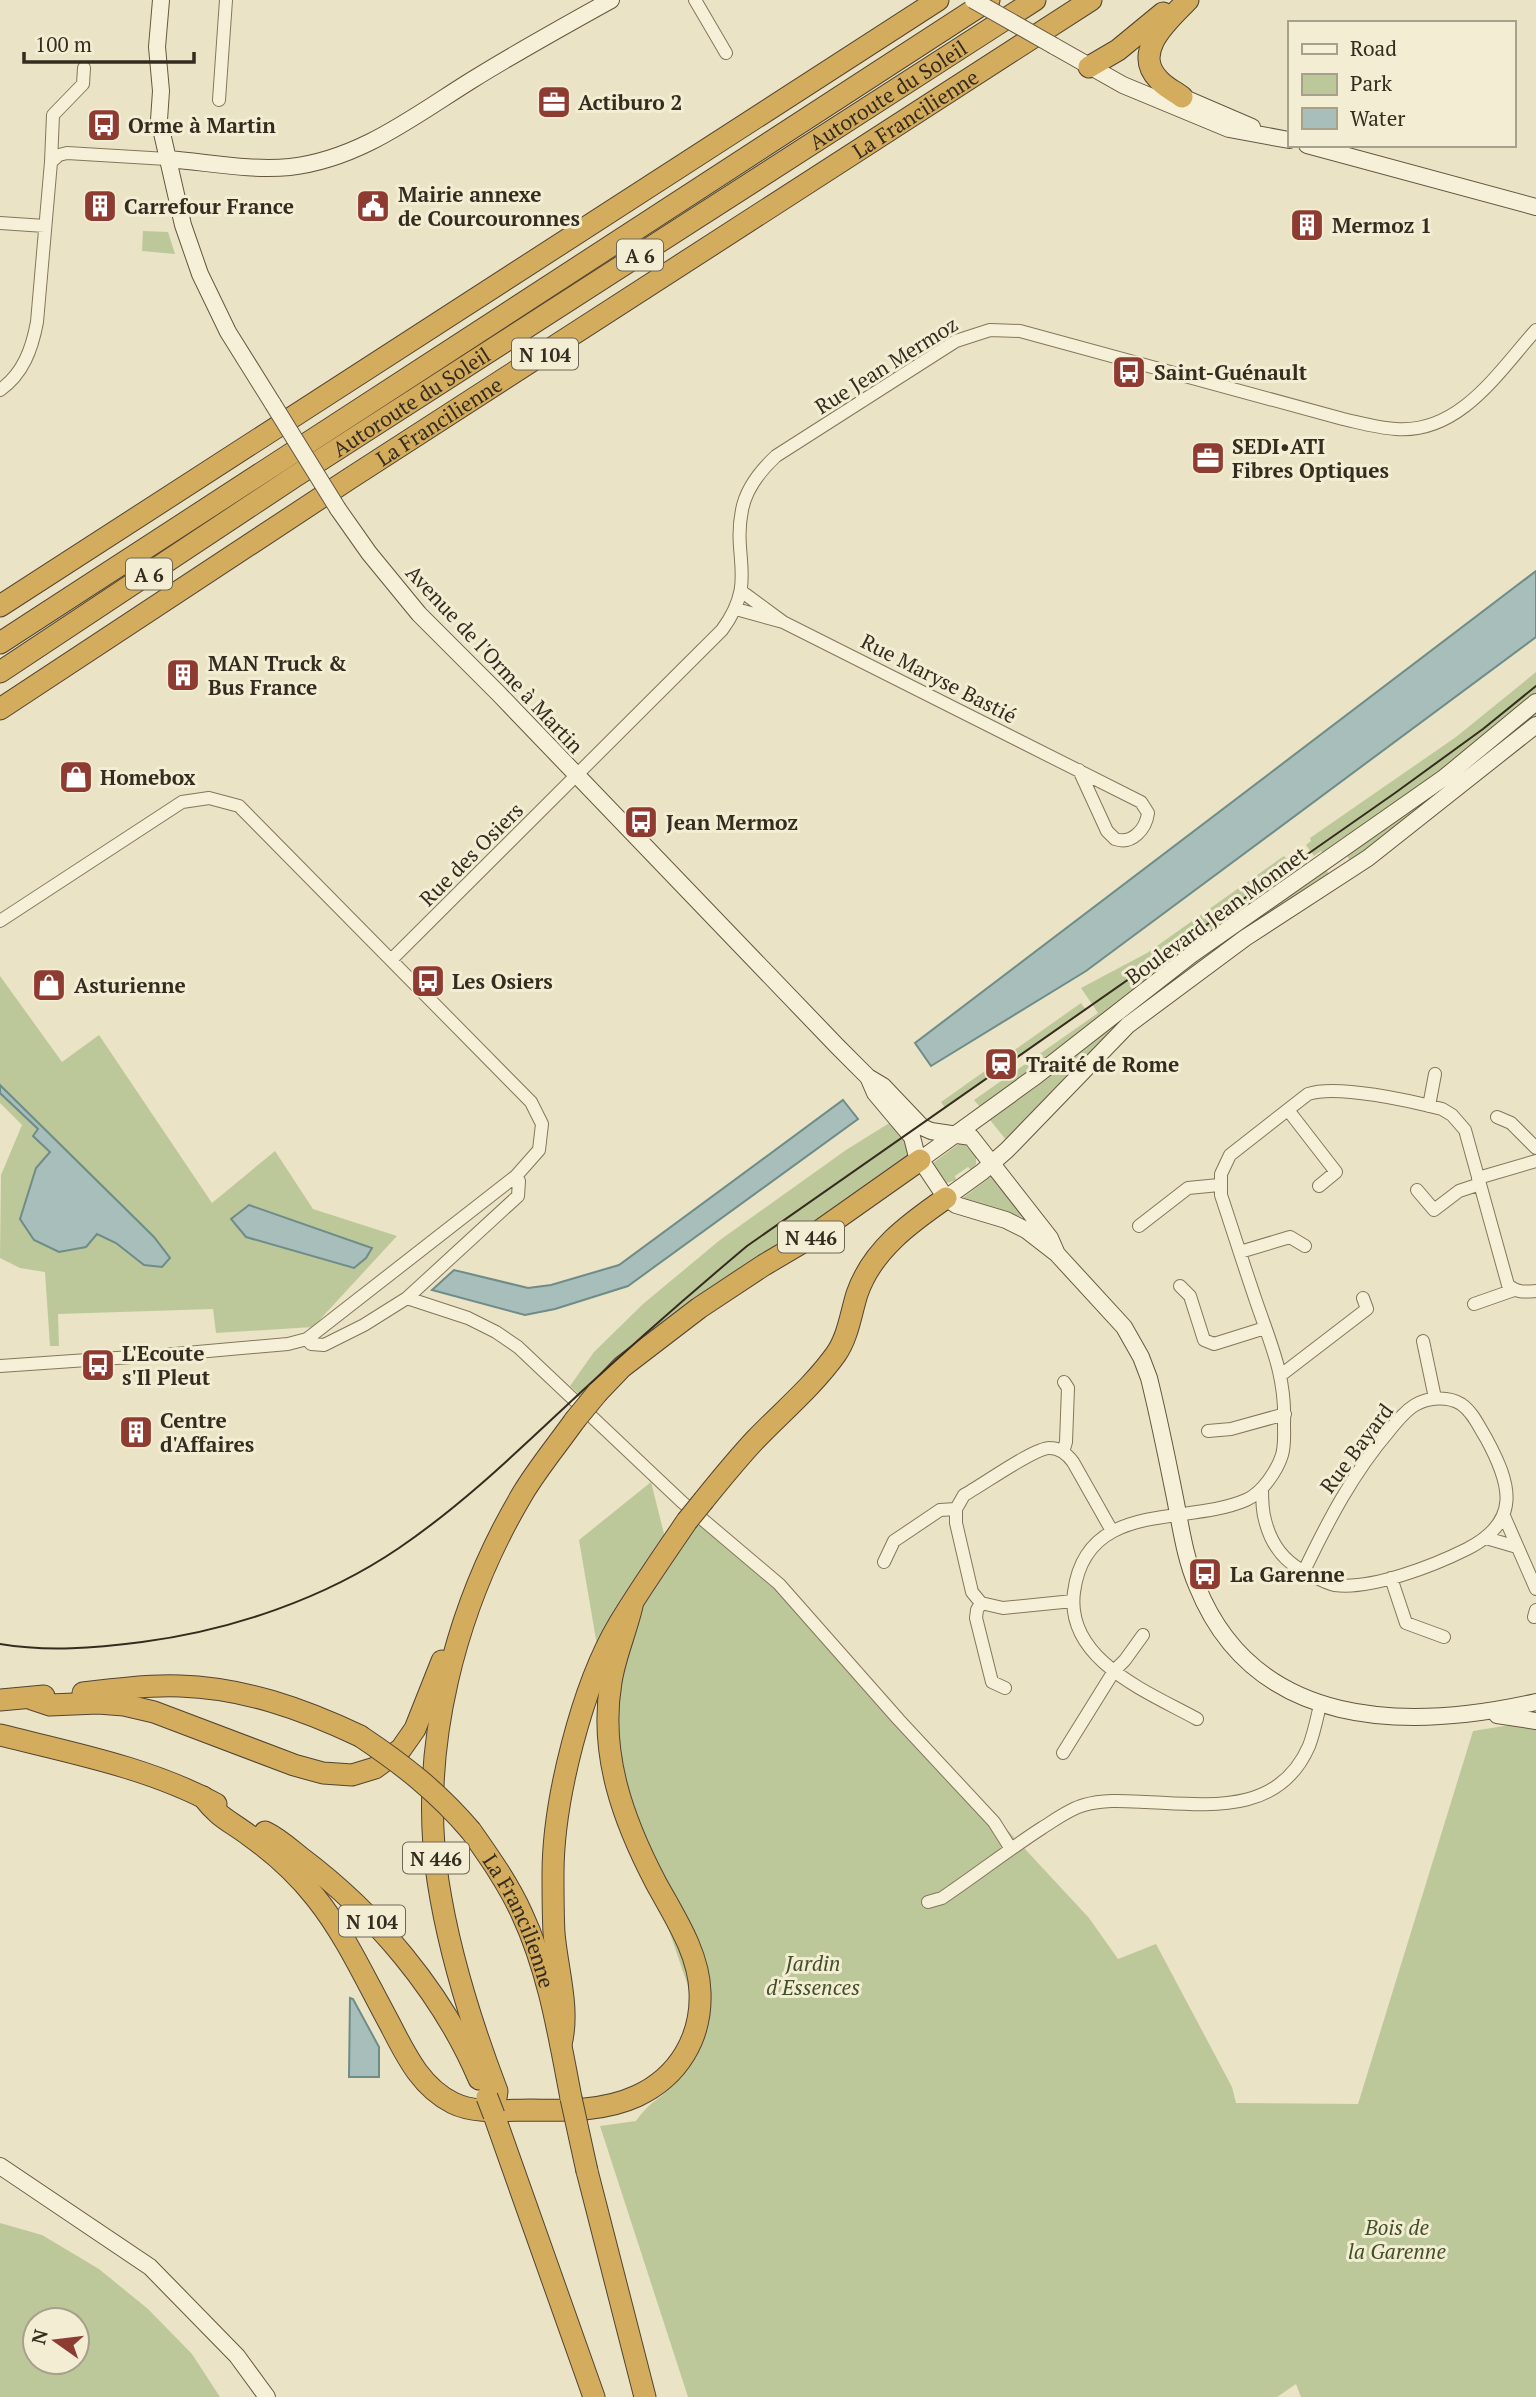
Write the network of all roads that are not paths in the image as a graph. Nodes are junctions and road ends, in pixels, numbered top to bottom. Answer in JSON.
{"nodes":[{"id":1,"x":161,"y":0,"type":"edge"},
{"id":2,"x":226,"y":0,"type":"edge"},
{"id":3,"x":611,"y":0,"type":"edge"},
{"id":4,"x":695,"y":0,"type":"edge"},
{"id":5,"x":938,"y":0,"type":"edge"},
{"id":6,"x":973,"y":0,"type":"edge"},
{"id":7,"x":990,"y":0,"type":"edge"},
{"id":8,"x":1035,"y":0,"type":"edge"},
{"id":9,"x":1091,"y":0,"type":"edge"},
{"id":10,"x":1178,"y":0,"type":"edge"},
{"id":11,"x":1188,"y":0,"type":"edge"},
{"id":12,"x":1058,"y":43,"type":"junction"},
{"id":13,"x":726,"y":53,"type":"dead end"},
{"id":14,"x":1094,"y":64,"type":"junction"},
{"id":15,"x":84,"y":68,"type":"dead end"},
{"id":16,"x":1182,"y":97,"type":"junction"},
{"id":17,"x":219,"y":100,"type":"dead end"},
{"id":18,"x":1282,"y":138,"type":"edge"},
{"id":19,"x":1314,"y":147,"type":"edge"},
{"id":20,"x":167,"y":159,"type":"junction"},
{"id":21,"x":51,"y":162,"type":"junction"},
{"id":22,"x":1536,"y":207,"type":"edge"},
{"id":23,"x":0,"y":223,"type":"edge"},
{"id":24,"x":45,"y":226,"type":"junction"},
{"id":25,"x":1536,"y":330,"type":"edge"},
{"id":26,"x":0,"y":390,"type":"edge"},
{"id":27,"x":741,"y":591,"type":"junction"},
{"id":28,"x":0,"y":606,"type":"edge"},
{"id":29,"x":736,"y":609,"type":"junction"},
{"id":30,"x":783,"y":622,"type":"junction"},
{"id":31,"x":53,"y":639,"type":"junction"},
{"id":32,"x":0,"y":642,"type":"edge"},
{"id":33,"x":0,"y":672,"type":"edge"},
{"id":34,"x":0,"y":685,"type":"edge"},
{"id":35,"x":1536,"y":702,"type":"edge"},
{"id":36,"x":0,"y":709,"type":"edge"},
{"id":37,"x":1536,"y":724,"type":"edge"},
{"id":38,"x":1079,"y":770,"type":"junction"},
{"id":39,"x":577,"y":776,"type":"junction"},
{"id":40,"x":0,"y":921,"type":"edge"},
{"id":41,"x":392,"y":959,"type":"junction"},
{"id":42,"x":1435,"y":1074,"type":"dead end"},
{"id":43,"x":868,"y":1077,"type":"junction"},
{"id":44,"x":1429,"y":1106,"type":"junction"},
{"id":45,"x":1288,"y":1110,"type":"junction"},
{"id":46,"x":1497,"y":1117,"type":"dead end"},
{"id":47,"x":957,"y":1134,"type":"junction"},
{"id":48,"x":1536,"y":1148,"type":"edge"},
{"id":49,"x":920,"y":1160,"type":"junction"},
{"id":50,"x":1536,"y":1161,"type":"edge"},
{"id":51,"x":991,"y":1164,"type":"junction"},
{"id":52,"x":516,"y":1176,"type":"junction"},
{"id":53,"x":1479,"y":1181,"type":"junction"},
{"id":54,"x":1219,"y":1185,"type":"junction"},
{"id":55,"x":1319,"y":1185,"type":"dead end"},
{"id":56,"x":1417,"y":1190,"type":"dead end"},
{"id":57,"x":946,"y":1198,"type":"junction"},
{"id":58,"x":1139,"y":1226,"type":"dead end"},
{"id":59,"x":1305,"y":1246,"type":"dead end"},
{"id":60,"x":1240,"y":1252,"type":"junction"},
{"id":61,"x":1057,"y":1254,"type":"junction"},
{"id":62,"x":1181,"y":1286,"type":"dead end"},
{"id":63,"x":1514,"y":1290,"type":"junction"},
{"id":64,"x":1536,"y":1290,"type":"edge"},
{"id":65,"x":407,"y":1298,"type":"junction"},
{"id":66,"x":1363,"y":1298,"type":"dead end"},
{"id":67,"x":1474,"y":1304,"type":"dead end"},
{"id":68,"x":1265,"y":1328,"type":"junction"},
{"id":69,"x":307,"y":1339,"type":"junction"},
{"id":70,"x":1423,"y":1341,"type":"dead end"},
{"id":71,"x":0,"y":1366,"type":"edge"},
{"id":72,"x":1281,"y":1375,"type":"junction"},
{"id":73,"x":1064,"y":1382,"type":"dead end"},
{"id":74,"x":1435,"y":1398,"type":"junction"},
{"id":75,"x":1285,"y":1414,"type":"junction"},
{"id":76,"x":1208,"y":1432,"type":"dead end"},
{"id":77,"x":1063,"y":1451,"type":"junction"},
{"id":78,"x":1262,"y":1488,"type":"junction"},
{"id":79,"x":1242,"y":1501,"type":"junction"},
{"id":80,"x":956,"y":1509,"type":"junction"},
{"id":81,"x":1178,"y":1515,"type":"junction"},
{"id":82,"x":1504,"y":1516,"type":"junction"},
{"id":83,"x":1264,"y":1518,"type":"junction"},
{"id":84,"x":1112,"y":1531,"type":"junction"},
{"id":85,"x":1486,"y":1538,"type":"junction"},
{"id":86,"x":1517,"y":1547,"type":"junction"},
{"id":87,"x":884,"y":1562,"type":"dead end"},
{"id":88,"x":1304,"y":1571,"type":"junction"},
{"id":89,"x":1391,"y":1578,"type":"junction"},
{"id":90,"x":1536,"y":1589,"type":"edge"},
{"id":91,"x":1073,"y":1601,"type":"junction"},
{"id":92,"x":981,"y":1603,"type":"junction"},
{"id":93,"x":632,"y":1606,"type":"junction"},
{"id":94,"x":465,"y":1621,"type":"junction"},
{"id":95,"x":1143,"y":1635,"type":"dead end"},
{"id":96,"x":1444,"y":1637,"type":"dead end"},
{"id":97,"x":1114,"y":1671,"type":"junction"},
{"id":98,"x":1005,"y":1688,"type":"dead end"},
{"id":99,"x":32,"y":1699,"type":"junction"},
{"id":100,"x":0,"y":1700,"type":"edge"},
{"id":101,"x":1536,"y":1702,"type":"edge"},
{"id":102,"x":1320,"y":1705,"type":"junction"},
{"id":103,"x":1488,"y":1713,"type":"junction"},
{"id":104,"x":1197,"y":1719,"type":"dead end"},
{"id":105,"x":1536,"y":1721,"type":"edge"},
{"id":106,"x":0,"y":1735,"type":"edge"},
{"id":107,"x":1063,"y":1753,"type":"dead end"},
{"id":108,"x":203,"y":1797,"type":"junction"},
{"id":109,"x":1011,"y":1849,"type":"junction"},
{"id":110,"x":928,"y":1902,"type":"dead end"},
{"id":111,"x":561,"y":2044,"type":"junction"},
{"id":112,"x":492,"y":2104,"type":"junction"},
{"id":113,"x":0,"y":2166,"type":"edge"},
{"id":114,"x":267,"y":2397,"type":"edge"},
{"id":115,"x":594,"y":2397,"type":"edge"},
{"id":116,"x":645,"y":2397,"type":"edge"}],
"edges":[{"from":1,"to":20,"type":"main road","name":"Avenue de l'Orme à Martin"},
{"from":2,"to":17,"type":"street"},
{"from":3,"to":20,"type":"main road"},
{"from":4,"to":13,"type":"street"},
{"from":5,"to":28,"type":"highway"},
{"from":6,"to":12,"type":"main road","bridge":true},
{"from":7,"to":12,"type":"main road"},
{"from":7,"to":32,"type":"highway","name":"Autoroute du Soleil","number":"A 6"},
{"from":8,"to":31,"type":"highway","name":"Autoroute du Soleil","number":"A 6"},
{"from":9,"to":36,"type":"highway","name":"La Francilienne","number":"N 104"},
{"from":10,"to":14,"type":"highway"},
{"from":11,"to":16,"type":"highway"},
{"from":12,"to":14,"type":"main road"},
{"from":14,"to":16,"type":"main road"},
{"from":14,"to":18,"type":"main road"},
{"from":15,"to":21,"type":"street"},
{"from":16,"to":18,"type":"main road"},
{"from":19,"to":22,"type":"main road"},
{"from":20,"to":21,"type":"street"},
{"from":20,"to":39,"type":"main road","name":"Avenue de l'Orme à Martin","bridge":true},
{"from":21,"to":24,"type":"street"},
{"from":23,"to":24,"type":"street"},
{"from":24,"to":26,"type":"street"},
{"from":25,"to":27,"type":"street","name":"Rue Jean Mermoz"},
{"from":27,"to":29,"type":"street","name":"Rue Jean Mermoz"},
{"from":27,"to":30,"type":"street","name":"Rue Maryse Bastié"},
{"from":29,"to":30,"type":"street","name":"Rue Maryse Bastié"},
{"from":29,"to":39,"type":"street","name":"Rue Jean Mermoz"},
{"from":30,"to":38,"type":"street","name":"Rue Maryse Bastié"},
{"from":31,"to":33,"type":"highway","name":"Autoroute du Soleil","number":"A 6"},
{"from":31,"to":34,"type":"highway"},
{"from":35,"to":47,"type":"main road","name":"Boulevard Jean Monnet"},
{"from":37,"to":51,"type":"main road"},
{"from":38,"to":38,"type":"street","name":"Rue Maryse Bastié"},
{"from":39,"to":41,"type":"street","name":"Rue des Osiers"},
{"from":39,"to":43,"type":"main road","name":"Avenue de l'Orme à Martin"},
{"from":40,"to":41,"type":"street"},
{"from":41,"to":52,"type":"street"},
{"from":42,"to":44,"type":"street"},
{"from":43,"to":47,"type":"main road","name":"Avenue de l'Orme à Martin"},
{"from":43,"to":49,"type":"main road","name":"Avenue de l'Orme à Martin"},
{"from":44,"to":45,"type":"street"},
{"from":44,"to":53,"type":"street"},
{"from":45,"to":54,"type":"street"},
{"from":45,"to":55,"type":"street"},
{"from":46,"to":48,"type":"street"},
{"from":47,"to":49,"type":"main road","name":"Boulevard Jean Monnet"},
{"from":47,"to":51,"type":"main road"},
{"from":49,"to":57,"type":"main road","name":"Avenue de l'Orme à Martin"},
{"from":49,"to":94,"type":"highway","number":"N 446","bridge":true},
{"from":50,"to":53,"type":"street"},
{"from":51,"to":57,"type":"main road"},
{"from":51,"to":61,"type":"main road"},
{"from":52,"to":65,"type":"street"},
{"from":52,"to":69,"type":"street"},
{"from":53,"to":56,"type":"street"},
{"from":53,"to":63,"type":"street"},
{"from":54,"to":58,"type":"street"},
{"from":54,"to":60,"type":"street"},
{"from":57,"to":61,"type":"main road"},
{"from":57,"to":93,"type":"highway","number":"N 446","bridge":true},
{"from":59,"to":60,"type":"street"},
{"from":60,"to":68,"type":"street"},
{"from":61,"to":81,"type":"main road"},
{"from":62,"to":68,"type":"street"},
{"from":63,"to":64,"type":"street"},
{"from":63,"to":67,"type":"street"},
{"from":65,"to":69,"type":"street"},
{"from":65,"to":109,"type":"street"},
{"from":66,"to":72,"type":"street"},
{"from":68,"to":72,"type":"street"},
{"from":69,"to":71,"type":"street"},
{"from":70,"to":74,"type":"street"},
{"from":72,"to":75,"type":"street"},
{"from":73,"to":77,"type":"street"},
{"from":74,"to":82,"type":"street"},
{"from":74,"to":88,"type":"street","name":"Rue Bayard"},
{"from":75,"to":76,"type":"street"},
{"from":75,"to":78,"type":"street"},
{"from":77,"to":80,"type":"street"},
{"from":77,"to":84,"type":"street"},
{"from":78,"to":79,"type":"street"},
{"from":78,"to":83,"type":"street"},
{"from":79,"to":81,"type":"street"},
{"from":79,"to":83,"type":"street"},
{"from":80,"to":87,"type":"street"},
{"from":80,"to":92,"type":"street"},
{"from":81,"to":84,"type":"street"},
{"from":81,"to":102,"type":"main road"},
{"from":82,"to":85,"type":"street"},
{"from":82,"to":86,"type":"street"},
{"from":83,"to":88,"type":"street"},
{"from":84,"to":91,"type":"street"},
{"from":85,"to":86,"type":"street"},
{"from":85,"to":89,"type":"street"},
{"from":86,"to":90,"type":"street"},
{"from":88,"to":89,"type":"street"},
{"from":89,"to":96,"type":"street"},
{"from":91,"to":92,"type":"street"},
{"from":91,"to":97,"type":"street"},
{"from":92,"to":98,"type":"street"},
{"from":93,"to":108,"type":"highway"},
{"from":93,"to":111,"type":"highway","number":"N 446"},
{"from":94,"to":99,"type":"highway"},
{"from":94,"to":112,"type":"highway","number":"N 446"},
{"from":95,"to":97,"type":"street"},
{"from":97,"to":104,"type":"street"},
{"from":97,"to":107,"type":"street"},
{"from":99,"to":100,"type":"highway","name":"La Francilienne"},
{"from":99,"to":111,"type":"highway","name":"La Francilienne","bridge":true},
{"from":101,"to":103,"type":"main road"},
{"from":102,"to":103,"type":"main road"},
{"from":102,"to":109,"type":"street"},
{"from":103,"to":105,"type":"main road"},
{"from":106,"to":108,"type":"highway","number":"N 104"},
{"from":108,"to":112,"type":"highway","number":"N 104"},
{"from":109,"to":110,"type":"street"},
{"from":111,"to":116,"type":"highway","name":"La Francilienne","bridge":true},
{"from":112,"to":115,"type":"highway","number":"N 104"},
{"from":113,"to":114,"type":"main road"}]}
